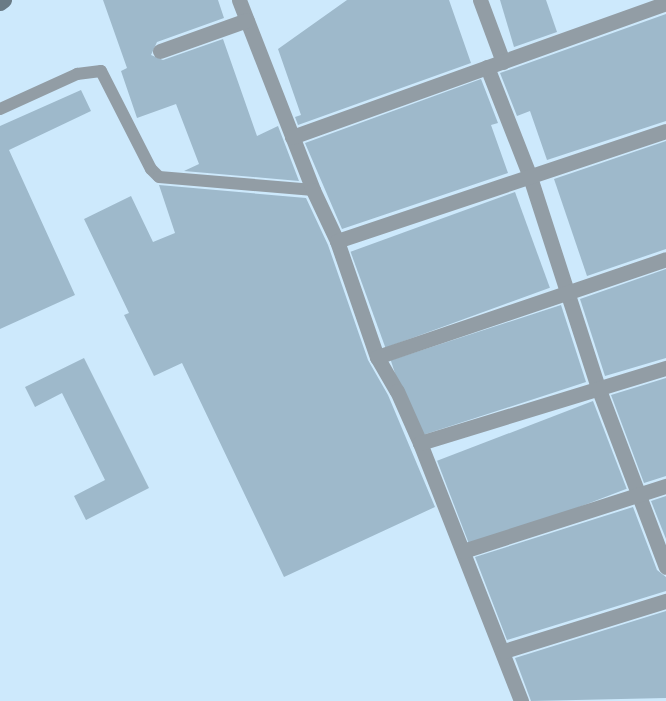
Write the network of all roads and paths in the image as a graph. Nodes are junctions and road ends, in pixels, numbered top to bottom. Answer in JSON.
{"nodes":[{"id":1,"x":4,"y":0,"type":"edge"},
{"id":2,"x":239,"y":0,"type":"edge"},
{"id":3,"x":480,"y":0,"type":"edge"},
{"id":4,"x":0,"y":3,"type":"edge"},
{"id":5,"x":666,"y":3,"type":"edge"},
{"id":6,"x":247,"y":20,"type":"junction"},
{"id":7,"x":160,"y":51,"type":"dead end"},
{"id":8,"x":503,"y":62,"type":"junction"},
{"id":9,"x":487,"y":67,"type":"junction"},
{"id":10,"x":0,"y":109,"type":"edge"},
{"id":11,"x":666,"y":131,"type":"edge"},
{"id":12,"x":292,"y":137,"type":"junction"},
{"id":13,"x":530,"y":177,"type":"junction"},
{"id":14,"x":313,"y":190,"type":"junction"},
{"id":15,"x":337,"y":241,"type":"junction"},
{"id":16,"x":666,"y":259,"type":"edge"},
{"id":17,"x":568,"y":292,"type":"junction"},
{"id":18,"x":377,"y":357,"type":"junction"},
{"id":19,"x":666,"y":368,"type":"edge"},
{"id":20,"x":599,"y":390,"type":"junction"},
{"id":21,"x":420,"y":443,"type":"junction"},
{"id":22,"x":666,"y":486,"type":"edge"},
{"id":23,"x":639,"y":495,"type":"junction"},
{"id":24,"x":464,"y":551,"type":"junction"},
{"id":25,"x":666,"y":567,"type":"edge"},
{"id":26,"x":666,"y":601,"type":"edge"},
{"id":27,"x":504,"y":651,"type":"junction"},
{"id":28,"x":521,"y":701,"type":"edge"}],
"edges":[{"from":1,"to":4,"type":"main road"},
{"from":2,"to":6,"type":"street"},
{"from":3,"to":8,"type":"street"},
{"from":5,"to":8,"type":"street"},
{"from":6,"to":7,"type":"street"},
{"from":6,"to":12,"type":"street"},
{"from":8,"to":9,"type":"street"},
{"from":9,"to":12,"type":"street"},
{"from":9,"to":13,"type":"street"},
{"from":10,"to":14,"type":"lane"},
{"from":11,"to":13,"type":"street"},
{"from":12,"to":14,"type":"street"},
{"from":13,"to":15,"type":"street"},
{"from":13,"to":17,"type":"street"},
{"from":14,"to":15,"type":"street"},
{"from":15,"to":18,"type":"street"},
{"from":16,"to":17,"type":"street"},
{"from":17,"to":18,"type":"street"},
{"from":17,"to":20,"type":"street"},
{"from":18,"to":21,"type":"street"},
{"from":19,"to":20,"type":"street"},
{"from":20,"to":21,"type":"street"},
{"from":20,"to":23,"type":"street"},
{"from":21,"to":24,"type":"street"},
{"from":22,"to":23,"type":"street"},
{"from":23,"to":24,"type":"street"},
{"from":23,"to":25,"type":"street"},
{"from":24,"to":27,"type":"street"},
{"from":26,"to":27,"type":"street"},
{"from":27,"to":28,"type":"street"}]}
